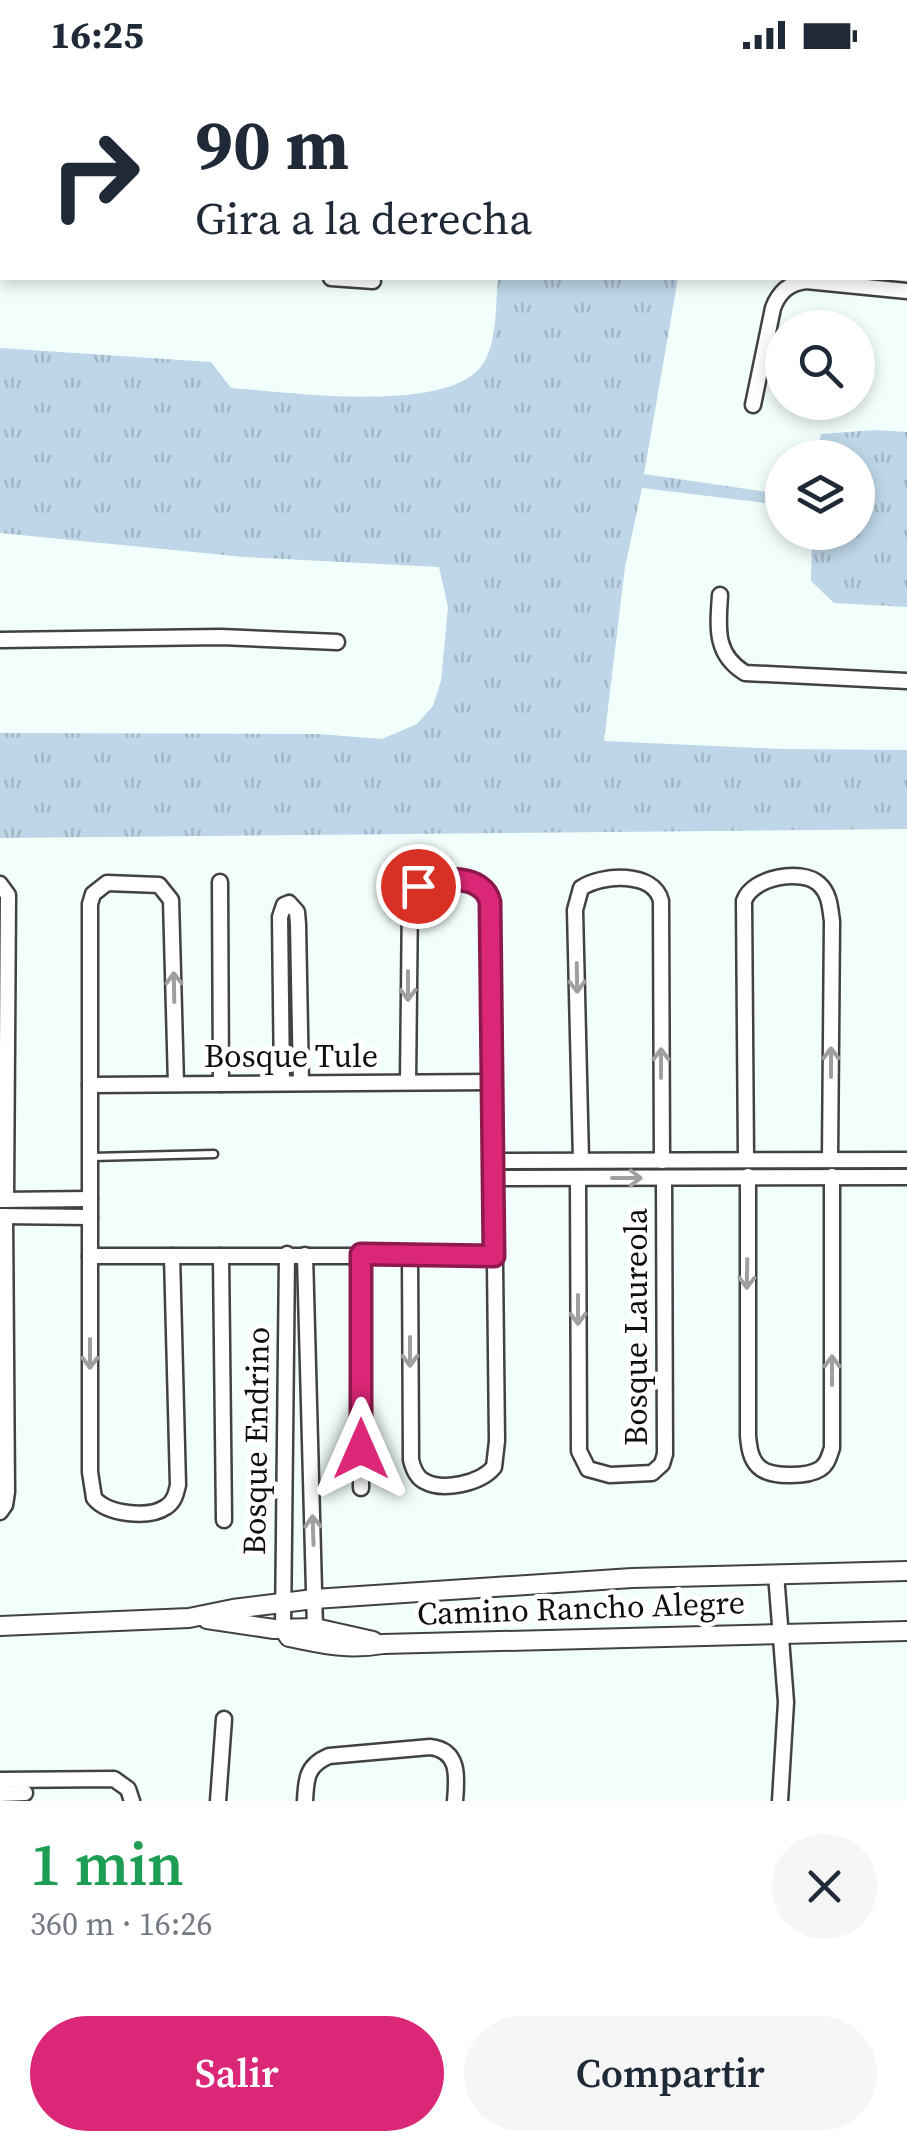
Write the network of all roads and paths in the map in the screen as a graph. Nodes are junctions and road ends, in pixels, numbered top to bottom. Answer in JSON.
{"nodes":[{"id":1,"x":907,"y":291,"type":"edge"},
{"id":2,"x":753,"y":405,"type":"dead end"},
{"id":3,"x":720,"y":595,"type":"dead end"},
{"id":4,"x":0,"y":640,"type":"edge"},
{"id":5,"x":337,"y":642,"type":"dead end"},
{"id":6,"x":907,"y":681,"type":"edge"},
{"id":7,"x":220,"y":882,"type":"dead end"},
{"id":8,"x":0,"y":884,"type":"edge"},
{"id":9,"x":408,"y":1082,"type":"junction"},
{"id":10,"x":493,"y":1082,"type":"junction"},
{"id":11,"x":282,"y":1083,"type":"junction"},
{"id":12,"x":301,"y":1083,"type":"junction"},
{"id":13,"x":176,"y":1084,"type":"junction"},
{"id":14,"x":222,"y":1084,"type":"junction"},
{"id":15,"x":90,"y":1085,"type":"junction"},
{"id":16,"x":214,"y":1154,"type":"dead end"},
{"id":17,"x":90,"y":1156,"type":"junction"},
{"id":18,"x":746,"y":1159,"type":"junction"},
{"id":19,"x":830,"y":1159,"type":"junction"},
{"id":20,"x":581,"y":1160,"type":"junction"},
{"id":21,"x":662,"y":1160,"type":"junction"},
{"id":22,"x":907,"y":1160,"type":"edge"},
{"id":23,"x":494,"y":1161,"type":"junction"},
{"id":24,"x":748,"y":1176,"type":"junction"},
{"id":25,"x":832,"y":1176,"type":"junction"},
{"id":26,"x":907,"y":1177,"type":"edge"},
{"id":27,"x":494,"y":1178,"type":"junction"},
{"id":28,"x":578,"y":1178,"type":"junction"},
{"id":29,"x":664,"y":1178,"type":"junction"},
{"id":30,"x":90,"y":1199,"type":"junction"},
{"id":31,"x":3,"y":1208,"type":"edge"},
{"id":32,"x":90,"y":1217,"type":"junction"},
{"id":33,"x":287,"y":1254,"type":"junction"},
{"id":34,"x":305,"y":1254,"type":"junction"},
{"id":35,"x":361,"y":1254,"type":"junction"},
{"id":36,"x":410,"y":1255,"type":"junction"},
{"id":37,"x":90,"y":1256,"type":"junction"},
{"id":38,"x":172,"y":1256,"type":"junction"},
{"id":39,"x":221,"y":1256,"type":"junction"},
{"id":40,"x":494,"y":1256,"type":"junction"},
{"id":41,"x":361,"y":1488,"type":"dead end"},
{"id":42,"x":0,"y":1512,"type":"edge"},
{"id":43,"x":224,"y":1520,"type":"dead end"},
{"id":44,"x":907,"y":1571,"type":"edge"},
{"id":45,"x":776,"y":1574,"type":"junction"},
{"id":46,"x":314,"y":1599,"type":"junction"},
{"id":47,"x":281,"y":1602,"type":"junction"},
{"id":48,"x":197,"y":1617,"type":"junction"},
{"id":49,"x":0,"y":1626,"type":"edge"},
{"id":50,"x":283,"y":1628,"type":"junction"},
{"id":51,"x":314,"y":1628,"type":"junction"},
{"id":52,"x":907,"y":1631,"type":"edge"},
{"id":53,"x":780,"y":1633,"type":"junction"},
{"id":54,"x":384,"y":1644,"type":"junction"},
{"id":55,"x":224,"y":1718,"type":"dead end"},
{"id":56,"x":0,"y":1780,"type":"edge"},
{"id":57,"x":25,"y":1791,"type":"edge"},
{"id":58,"x":0,"y":1794,"type":"edge"},
{"id":59,"x":132,"y":1801,"type":"edge"},
{"id":60,"x":218,"y":1801,"type":"edge"},
{"id":61,"x":305,"y":1801,"type":"edge"},
{"id":62,"x":454,"y":1801,"type":"edge"},
{"id":63,"x":780,"y":1801,"type":"edge"}],
"edges":[{"from":1,"to":2,"type":"street"},
{"from":3,"to":6,"type":"street"},
{"from":4,"to":5,"type":"street"},
{"from":7,"to":14,"type":"street"},
{"from":8,"to":31,"type":"street"},
{"from":9,"to":10,"type":"street","name":"Bosque Tule"},
{"from":10,"to":9,"type":"street","one_way":true},
{"from":9,"to":12,"type":"street","name":"Bosque Tule"},
{"from":10,"to":23,"type":"street"},
{"from":11,"to":12,"type":"street","name":"Bosque Tule"},
{"from":11,"to":12,"type":"street"},
{"from":11,"to":14,"type":"street","name":"Bosque Tule"},
{"from":13,"to":14,"type":"street","name":"Bosque Tule"},
{"from":13,"to":15,"type":"street","name":"Bosque Tule"},
{"from":13,"to":15,"type":"street","one_way":true},
{"from":15,"to":17,"type":"street"},
{"from":16,"to":17,"type":"lane"},
{"from":17,"to":30,"type":"street"},
{"from":18,"to":19,"type":"street"},
{"from":19,"to":18,"type":"street","one_way":true},
{"from":18,"to":21,"type":"street"},
{"from":19,"to":22,"type":"street"},
{"from":20,"to":21,"type":"street"},
{"from":21,"to":20,"type":"street","name":"Bosque Laureola","one_way":true},
{"from":20,"to":23,"type":"street"},
{"from":23,"to":27,"type":"street"},
{"from":24,"to":25,"type":"street"},
{"from":24,"to":25,"type":"street","one_way":true},
{"from":24,"to":29,"type":"street"},
{"from":25,"to":26,"type":"street"},
{"from":27,"to":28,"type":"street"},
{"from":27,"to":40,"type":"street"},
{"from":28,"to":29,"type":"street","one_way":true},
{"from":28,"to":29,"type":"street","name":"Bosque Laureola","one_way":true},
{"from":30,"to":31,"type":"street"},
{"from":30,"to":32,"type":"street"},
{"from":31,"to":32,"type":"street"},
{"from":31,"to":42,"type":"street"},
{"from":32,"to":37,"type":"street"},
{"from":33,"to":34,"type":"street"},
{"from":33,"to":39,"type":"street"},
{"from":33,"to":47,"type":"street","name":"Bosque Endrino"},
{"from":34,"to":35,"type":"street"},
{"from":46,"to":34,"type":"street","name":"Bosque Endrino","one_way":true},
{"from":35,"to":36,"type":"street"},
{"from":35,"to":41,"type":"street"},
{"from":36,"to":40,"type":"street"},
{"from":36,"to":40,"type":"street","one_way":true},
{"from":37,"to":38,"type":"street"},
{"from":37,"to":38,"type":"street","one_way":true},
{"from":38,"to":39,"type":"street"},
{"from":39,"to":43,"type":"street"},
{"from":44,"to":45,"type":"street"},
{"from":45,"to":46,"type":"street"},
{"from":45,"to":53,"type":"street","name":"Camino Rancho Alegre"},
{"from":46,"to":47,"type":"street"},
{"from":46,"to":51,"type":"street","name":"Bosque Endrino"},
{"from":47,"to":48,"type":"street"},
{"from":47,"to":50,"type":"street","name":"Bosque Endrino"},
{"from":48,"to":49,"type":"street"},
{"from":48,"to":50,"type":"street"},
{"from":50,"to":51,"type":"street","name":"Camino Rancho Alegre"},
{"from":50,"to":54,"type":"street","name":"Camino Rancho Alegre"},
{"from":51,"to":54,"type":"street","name":"Camino Rancho Alegre"},
{"from":52,"to":53,"type":"street","name":"Camino Rancho Alegre"},
{"from":53,"to":54,"type":"street","name":"Camino Rancho Alegre"},
{"from":53,"to":63,"type":"street","name":"Camino Rancho Alegre"},
{"from":55,"to":60,"type":"street"},
{"from":56,"to":57,"type":"street"},
{"from":57,"to":58,"type":"street"},
{"from":57,"to":59,"type":"street"},
{"from":61,"to":62,"type":"street"}]}
